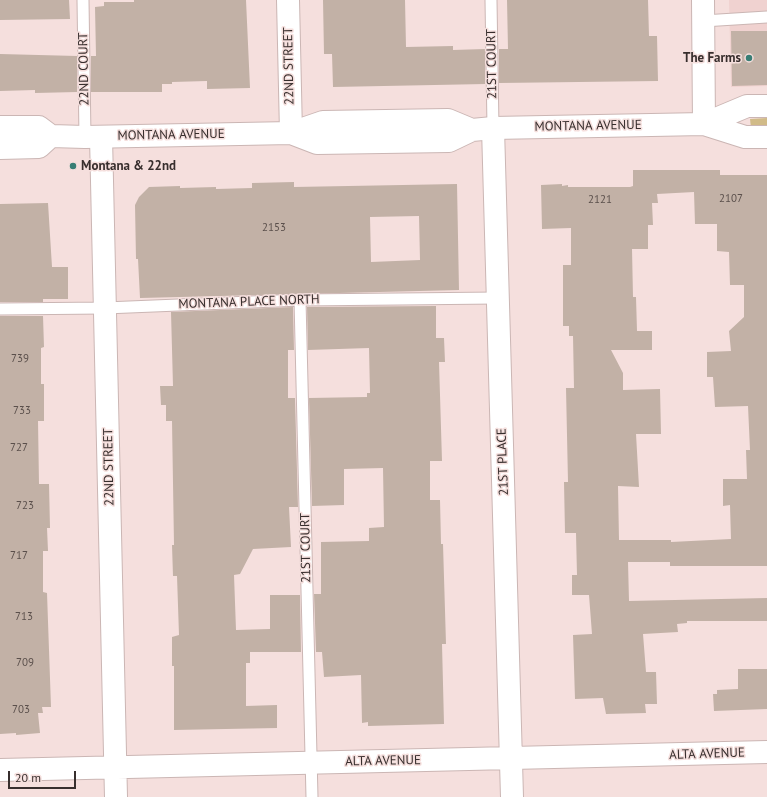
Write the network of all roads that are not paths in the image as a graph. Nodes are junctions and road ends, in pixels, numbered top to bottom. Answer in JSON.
{"nodes":[{"id":1,"x":83,"y":0,"type":"edge"},
{"id":2,"x":288,"y":0,"type":"edge"},
{"id":3,"x":491,"y":0,"type":"edge"},
{"id":4,"x":703,"y":10,"type":"edge"},
{"id":5,"x":767,"y":18,"type":"edge"},
{"id":6,"x":767,"y":106,"type":"edge"},
{"id":7,"x":704,"y":124,"type":"junction"},
{"id":8,"x":0,"y":127,"type":"edge"},
{"id":9,"x":493,"y":128,"type":"junction"},
{"id":10,"x":291,"y":133,"type":"junction"},
{"id":11,"x":51,"y":136,"type":"junction"},
{"id":12,"x":93,"y":137,"type":"junction"},
{"id":13,"x":767,"y":137,"type":"edge"},
{"id":14,"x":0,"y":148,"type":"edge"},
{"id":15,"x":498,"y":298,"type":"junction"},
{"id":16,"x":300,"y":300,"type":"junction"},
{"id":17,"x":105,"y":308,"type":"junction"},
{"id":18,"x":0,"y":309,"type":"edge"},
{"id":19,"x":767,"y":752,"type":"edge"},
{"id":20,"x":512,"y":759,"type":"junction"},
{"id":21,"x":311,"y":762,"type":"junction"},
{"id":22,"x":116,"y":768,"type":"junction"},
{"id":23,"x":0,"y":770,"type":"edge"},
{"id":24,"x":116,"y":797,"type":"edge"},
{"id":25,"x":312,"y":797,"type":"edge"},
{"id":26,"x":512,"y":797,"type":"edge"}],
"edges":[{"from":1,"to":12,"type":"lane","name":"22ND COURT"},
{"from":2,"to":10,"type":"street","name":"22ND STREET"},
{"from":3,"to":9,"type":"lane","name":"21ST COURT"},
{"from":4,"to":5,"type":"lane"},
{"from":4,"to":7,"type":"street"},
{"from":6,"to":7,"type":"street","name":"MONTANA AVENUE"},
{"from":7,"to":9,"type":"street","name":"MONTANA AVENUE"},
{"from":7,"to":13,"type":"street","name":"MONTANA AVENUE"},
{"from":8,"to":11,"type":"street","name":"MONTANA AVENUE"},
{"from":9,"to":10,"type":"street","name":"MONTANA AVENUE"},
{"from":9,"to":15,"type":"street","name":"21ST PLACE"},
{"from":10,"to":12,"type":"street","name":"MONTANA AVENUE"},
{"from":11,"to":12,"type":"street","name":"MONTANA AVENUE"},
{"from":11,"to":14,"type":"street"},
{"from":12,"to":17,"type":"street","name":"22ND STREET"},
{"from":15,"to":16,"type":"lane","name":"MONTANA PLACE NORTH"},
{"from":15,"to":20,"type":"street","name":"21ST PLACE"},
{"from":16,"to":17,"type":"lane","name":"MONTANA PLACE NORTH"},
{"from":16,"to":21,"type":"lane","name":"21ST COURT"},
{"from":17,"to":18,"type":"lane","name":"MONTANA PLACE NORTH"},
{"from":17,"to":22,"type":"street","name":"22ND STREET"},
{"from":19,"to":20,"type":"street","name":"ALTA AVENUE"},
{"from":20,"to":21,"type":"street","name":"ALTA AVENUE"},
{"from":20,"to":26,"type":"street","name":"21ST PLACE"},
{"from":21,"to":22,"type":"street","name":"ALTA AVENUE"},
{"from":21,"to":25,"type":"lane","name":"21ST COURT"},
{"from":22,"to":23,"type":"street","name":"ALTA AVENUE"},
{"from":22,"to":24,"type":"street","name":"22ND STREET"}]}
